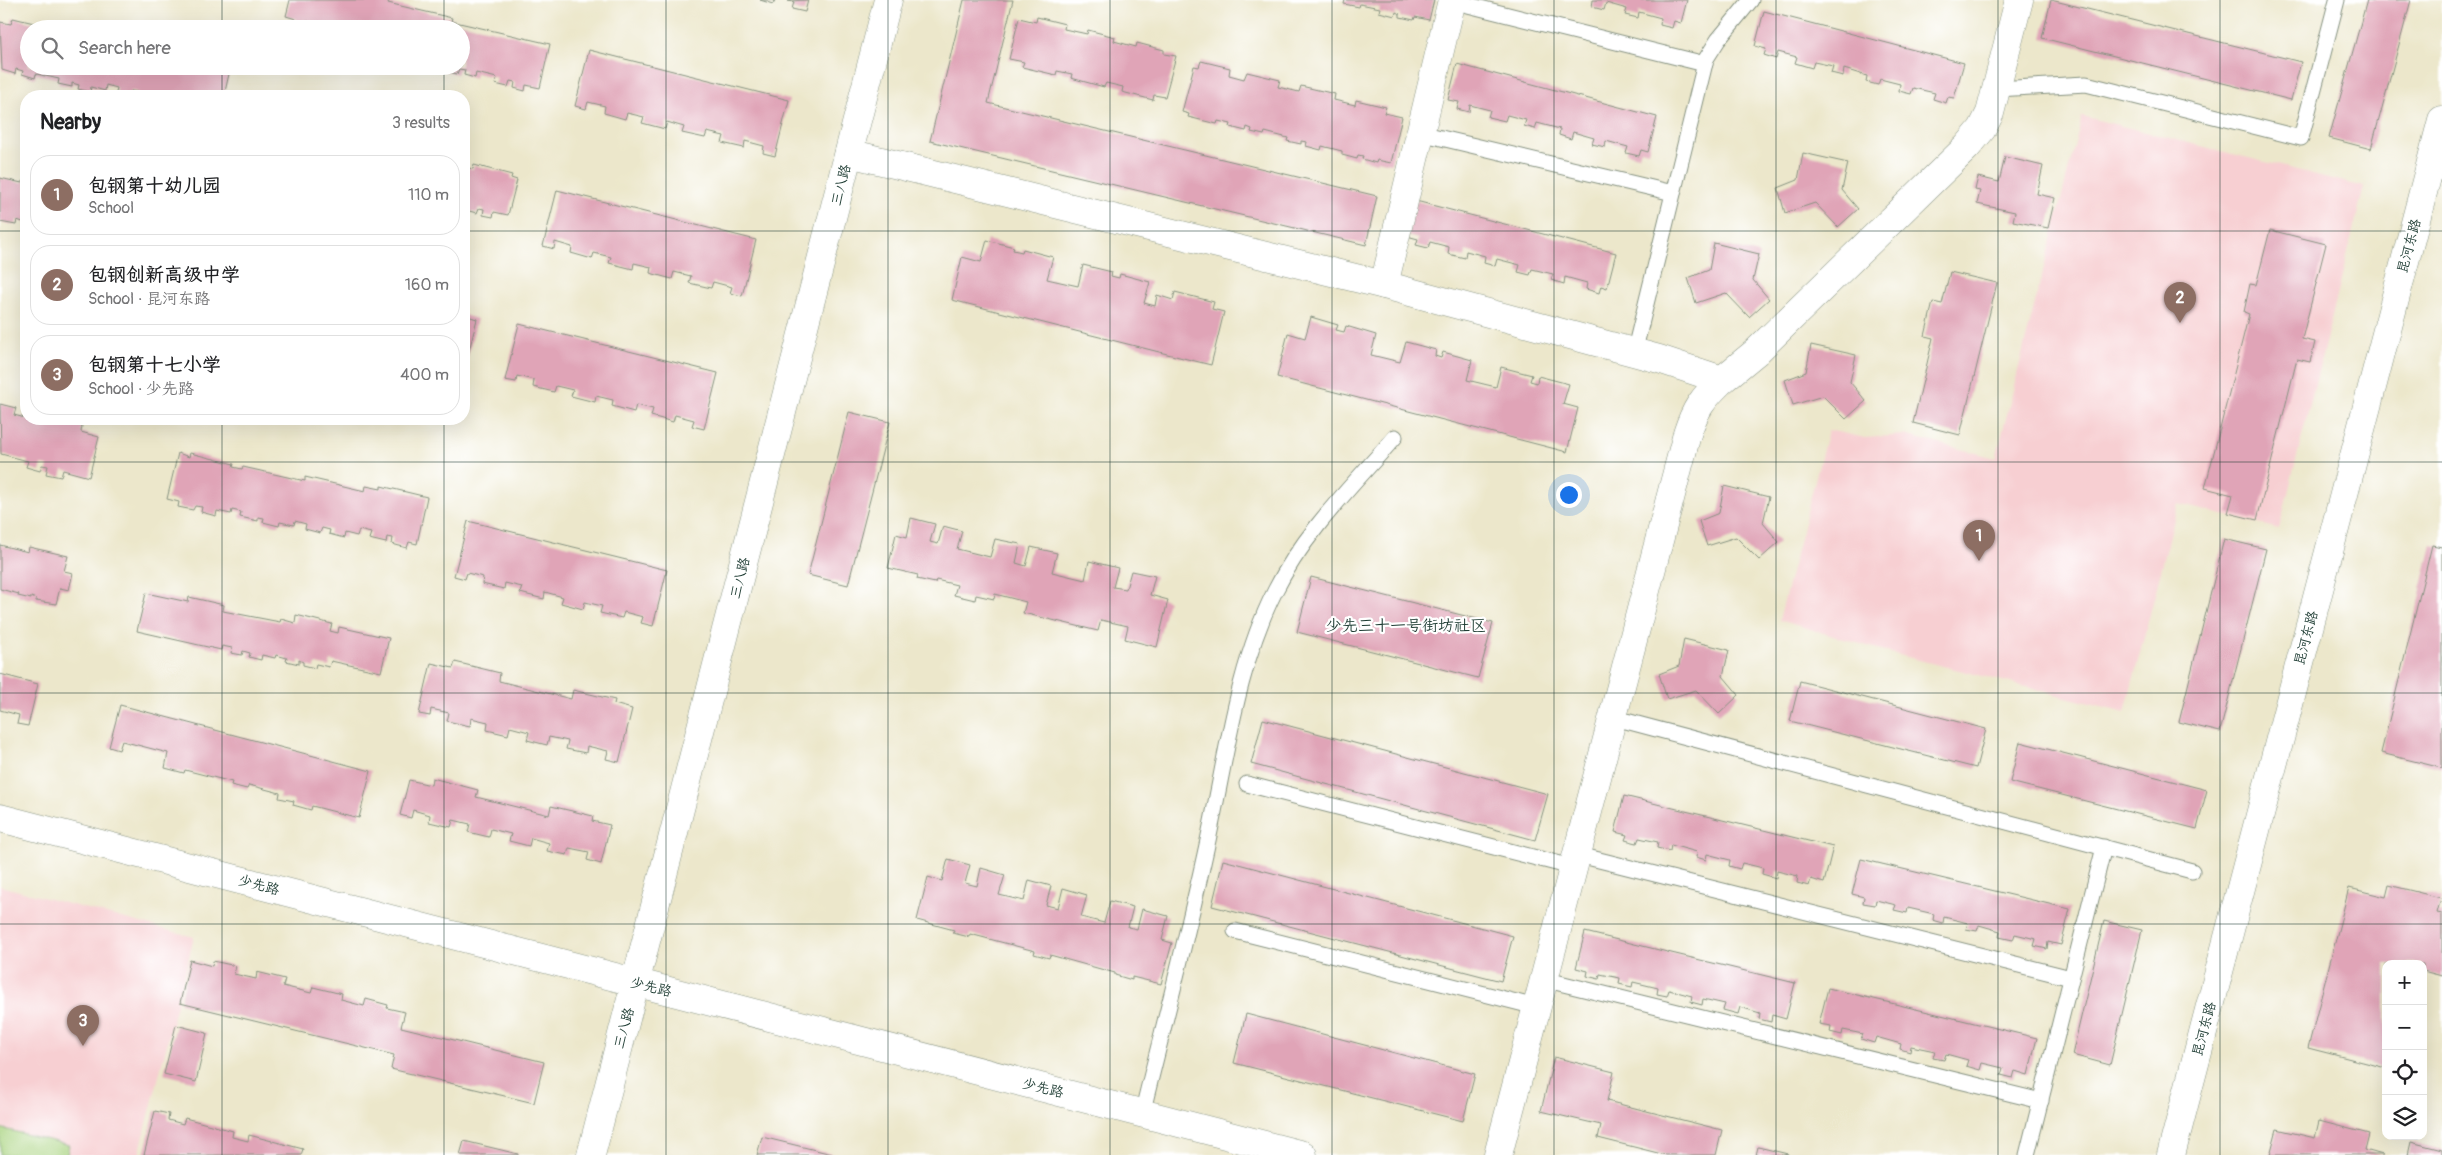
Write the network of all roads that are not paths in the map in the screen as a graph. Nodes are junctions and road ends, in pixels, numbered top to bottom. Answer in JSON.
{"nodes":[{"id":1,"x":888,"y":0,"type":"edge"},
{"id":2,"x":1452,"y":0,"type":"edge"},
{"id":3,"x":1751,"y":0,"type":"edge"},
{"id":4,"x":2019,"y":0,"type":"edge"},
{"id":5,"x":2337,"y":0,"type":"edge"},
{"id":6,"x":1705,"y":64,"type":"junction"},
{"id":7,"x":1997,"y":89,"type":"junction"},
{"id":8,"x":2442,"y":120,"type":"edge"},
{"id":9,"x":1420,"y":133,"type":"junction"},
{"id":10,"x":849,"y":153,"type":"junction"},
{"id":11,"x":1673,"y":193,"type":"junction"},
{"id":12,"x":1384,"y":285,"type":"junction"},
{"id":13,"x":1634,"y":353,"type":"junction"},
{"id":14,"x":1722,"y":380,"type":"junction"},
{"id":15,"x":1395,"y":437,"type":"dead end"},
{"id":16,"x":1611,"y":717,"type":"junction"},
{"id":17,"x":1247,"y":784,"type":"dead end"},
{"id":18,"x":0,"y":818,"type":"edge"},
{"id":19,"x":2104,"y":847,"type":"junction"},
{"id":20,"x":1574,"y":860,"type":"junction"},
{"id":21,"x":2192,"y":871,"type":"dead end"},
{"id":22,"x":1235,"y":931,"type":"dead end"},
{"id":23,"x":2071,"y":978,"type":"junction"},
{"id":24,"x":1543,"y":979,"type":"junction"},
{"id":25,"x":636,"y":983,"type":"junction"},
{"id":26,"x":1536,"y":1007,"type":"junction"},
{"id":27,"x":2041,"y":1101,"type":"junction"},
{"id":28,"x":1142,"y":1114,"type":"junction"},
{"id":29,"x":1238,"y":1147,"type":"edge"},
{"id":30,"x":591,"y":1155,"type":"edge"},
{"id":31,"x":1303,"y":1155,"type":"edge"},
{"id":32,"x":1498,"y":1155,"type":"edge"},
{"id":33,"x":2027,"y":1155,"type":"edge"},
{"id":34,"x":2171,"y":1155,"type":"edge"}],
"edges":[{"from":1,"to":10,"type":"street","name":"三八路"},
{"from":2,"to":6,"type":"lane"},
{"from":2,"to":9,"type":"street"},
{"from":3,"to":6,"type":"lane"},
{"from":4,"to":7,"type":"street"},
{"from":5,"to":7,"type":"lane"},
{"from":6,"to":11,"type":"lane"},
{"from":7,"to":14,"type":"street"},
{"from":8,"to":34,"type":"street","name":"昆河东路"},
{"from":9,"to":11,"type":"lane"},
{"from":9,"to":12,"type":"street"},
{"from":10,"to":12,"type":"street"},
{"from":10,"to":25,"type":"street","name":"三八路"},
{"from":11,"to":13,"type":"lane"},
{"from":12,"to":13,"type":"street"},
{"from":13,"to":14,"type":"street"},
{"from":14,"to":16,"type":"street"},
{"from":15,"to":28,"type":"lane"},
{"from":16,"to":19,"type":"lane"},
{"from":16,"to":20,"type":"street"},
{"from":17,"to":20,"type":"lane"},
{"from":18,"to":25,"type":"street","name":"少先路"},
{"from":19,"to":21,"type":"lane"},
{"from":19,"to":23,"type":"lane"},
{"from":20,"to":23,"type":"lane"},
{"from":20,"to":24,"type":"street"},
{"from":22,"to":26,"type":"lane"},
{"from":23,"to":27,"type":"lane"},
{"from":24,"to":26,"type":"street"},
{"from":24,"to":27,"type":"lane"},
{"from":25,"to":28,"type":"street","name":"少先路"},
{"from":25,"to":30,"type":"street","name":"三八路"},
{"from":26,"to":32,"type":"street"},
{"from":27,"to":33,"type":"lane"},
{"from":28,"to":29,"type":"street","name":"少先路"},
{"from":29,"to":31,"type":"street","name":"少先路"}]}
